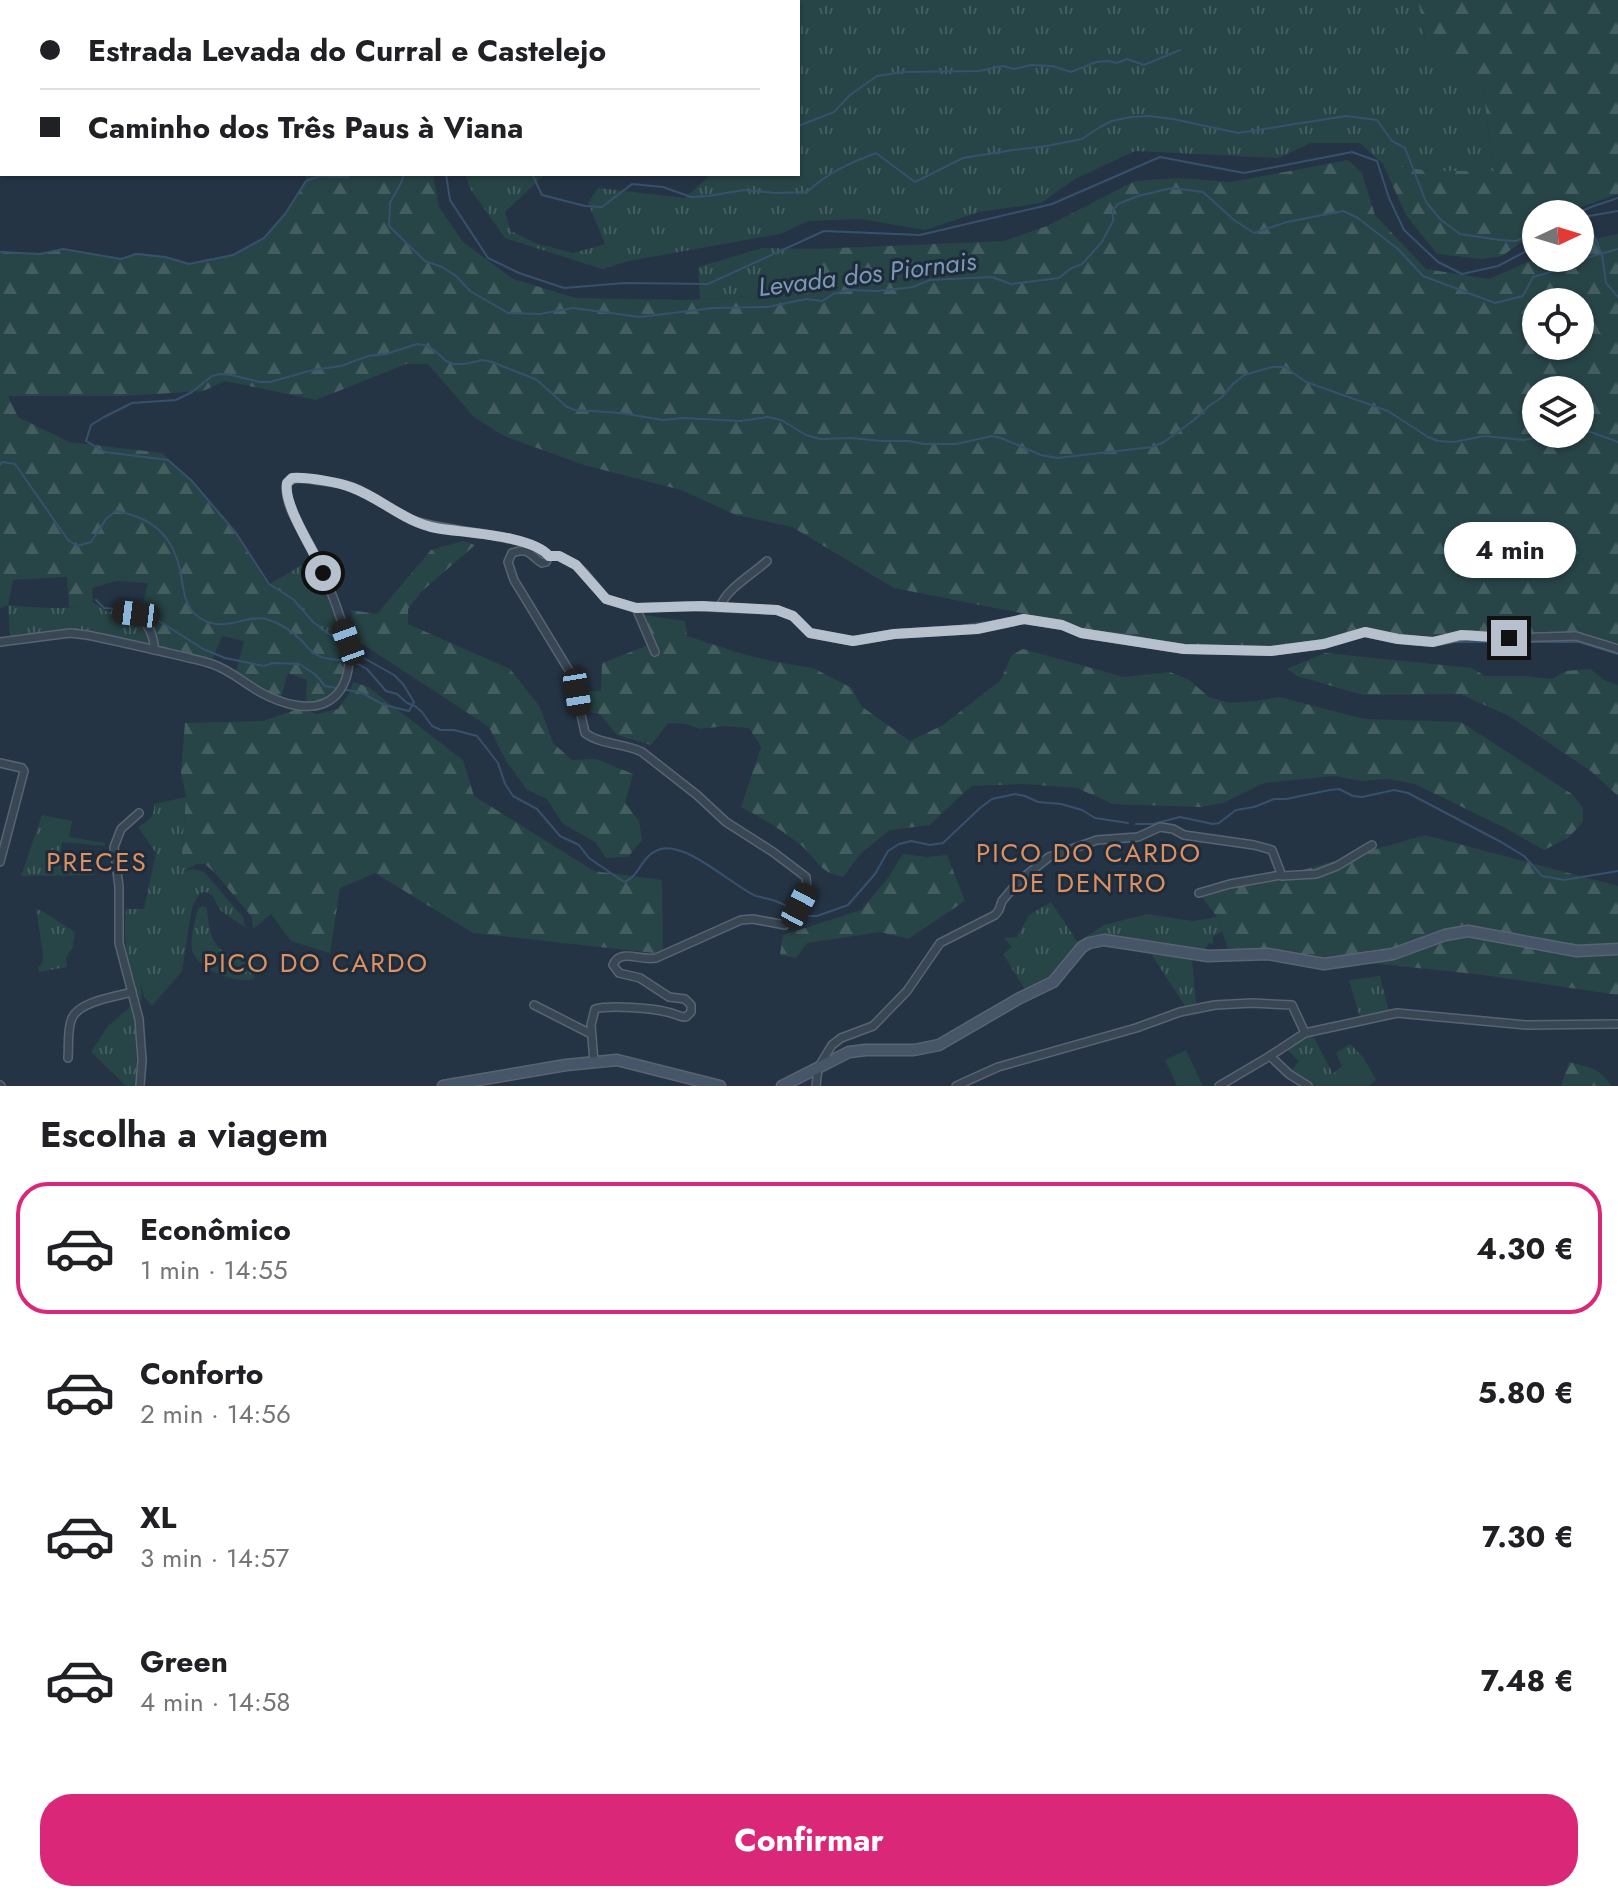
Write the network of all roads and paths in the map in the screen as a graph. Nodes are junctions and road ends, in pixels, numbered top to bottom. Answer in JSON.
{"nodes":[{"id":1,"x":549,"y":556,"type":"junction"},
{"id":2,"x":767,"y":561,"type":"dead end"},
{"id":3,"x":720,"y":607,"type":"junction"},
{"id":4,"x":636,"y":608,"type":"junction"},
{"id":5,"x":116,"y":612,"type":"dead end"},
{"id":6,"x":0,"y":642,"type":"edge"},
{"id":7,"x":1618,"y":649,"type":"edge"},
{"id":8,"x":154,"y":650,"type":"junction"},
{"id":9,"x":655,"y":652,"type":"dead end"},
{"id":10,"x":0,"y":763,"type":"edge"},
{"id":11,"x":139,"y":813,"type":"dead end"},
{"id":12,"x":1372,"y":845,"type":"dead end"},
{"id":13,"x":0,"y":862,"type":"edge"},
{"id":14,"x":1281,"y":875,"type":"junction"},
{"id":15,"x":1199,"y":893,"type":"dead end"},
{"id":16,"x":1618,"y":949,"type":"edge"},
{"id":17,"x":132,"y":992,"type":"junction"},
{"id":18,"x":534,"y":1005,"type":"dead end"},
{"id":19,"x":1618,"y":1024,"type":"edge"},
{"id":20,"x":1305,"y":1033,"type":"junction"},
{"id":21,"x":591,"y":1034,"type":"junction"},
{"id":22,"x":1270,"y":1056,"type":"junction"},
{"id":23,"x":68,"y":1058,"type":"dead end"},
{"id":24,"x":594,"y":1062,"type":"junction"},
{"id":25,"x":818,"y":1068,"type":"junction"},
{"id":26,"x":140,"y":1086,"type":"edge"},
{"id":27,"x":443,"y":1086,"type":"edge"},
{"id":28,"x":720,"y":1086,"type":"edge"},
{"id":29,"x":782,"y":1086,"type":"edge"},
{"id":30,"x":816,"y":1086,"type":"edge"},
{"id":31,"x":956,"y":1086,"type":"edge"},
{"id":32,"x":1219,"y":1086,"type":"edge"},
{"id":33,"x":1308,"y":1086,"type":"edge"}],
"edges":[{"from":1,"to":4,"type":"street"},
{"from":1,"to":8,"type":"street"},
{"from":1,"to":21,"type":"street"},
{"from":2,"to":3,"type":"street"},
{"from":3,"to":4,"type":"street"},
{"from":3,"to":7,"type":"street"},
{"from":4,"to":9,"type":"street"},
{"from":5,"to":8,"type":"street"},
{"from":6,"to":8,"type":"street"},
{"from":10,"to":13,"type":"street"},
{"from":11,"to":17,"type":"street"},
{"from":12,"to":14,"type":"street"},
{"from":14,"to":15,"type":"street"},
{"from":14,"to":25,"type":"street"},
{"from":16,"to":25,"type":"main road"},
{"from":17,"to":23,"type":"street"},
{"from":17,"to":26,"type":"street"},
{"from":18,"to":21,"type":"street"},
{"from":19,"to":20,"type":"street"},
{"from":20,"to":22,"type":"street"},
{"from":20,"to":31,"type":"street"},
{"from":21,"to":24,"type":"street"},
{"from":22,"to":32,"type":"street"},
{"from":22,"to":33,"type":"street"},
{"from":24,"to":27,"type":"main road"},
{"from":24,"to":28,"type":"main road"},
{"from":25,"to":29,"type":"main road"},
{"from":25,"to":30,"type":"street"}]}
